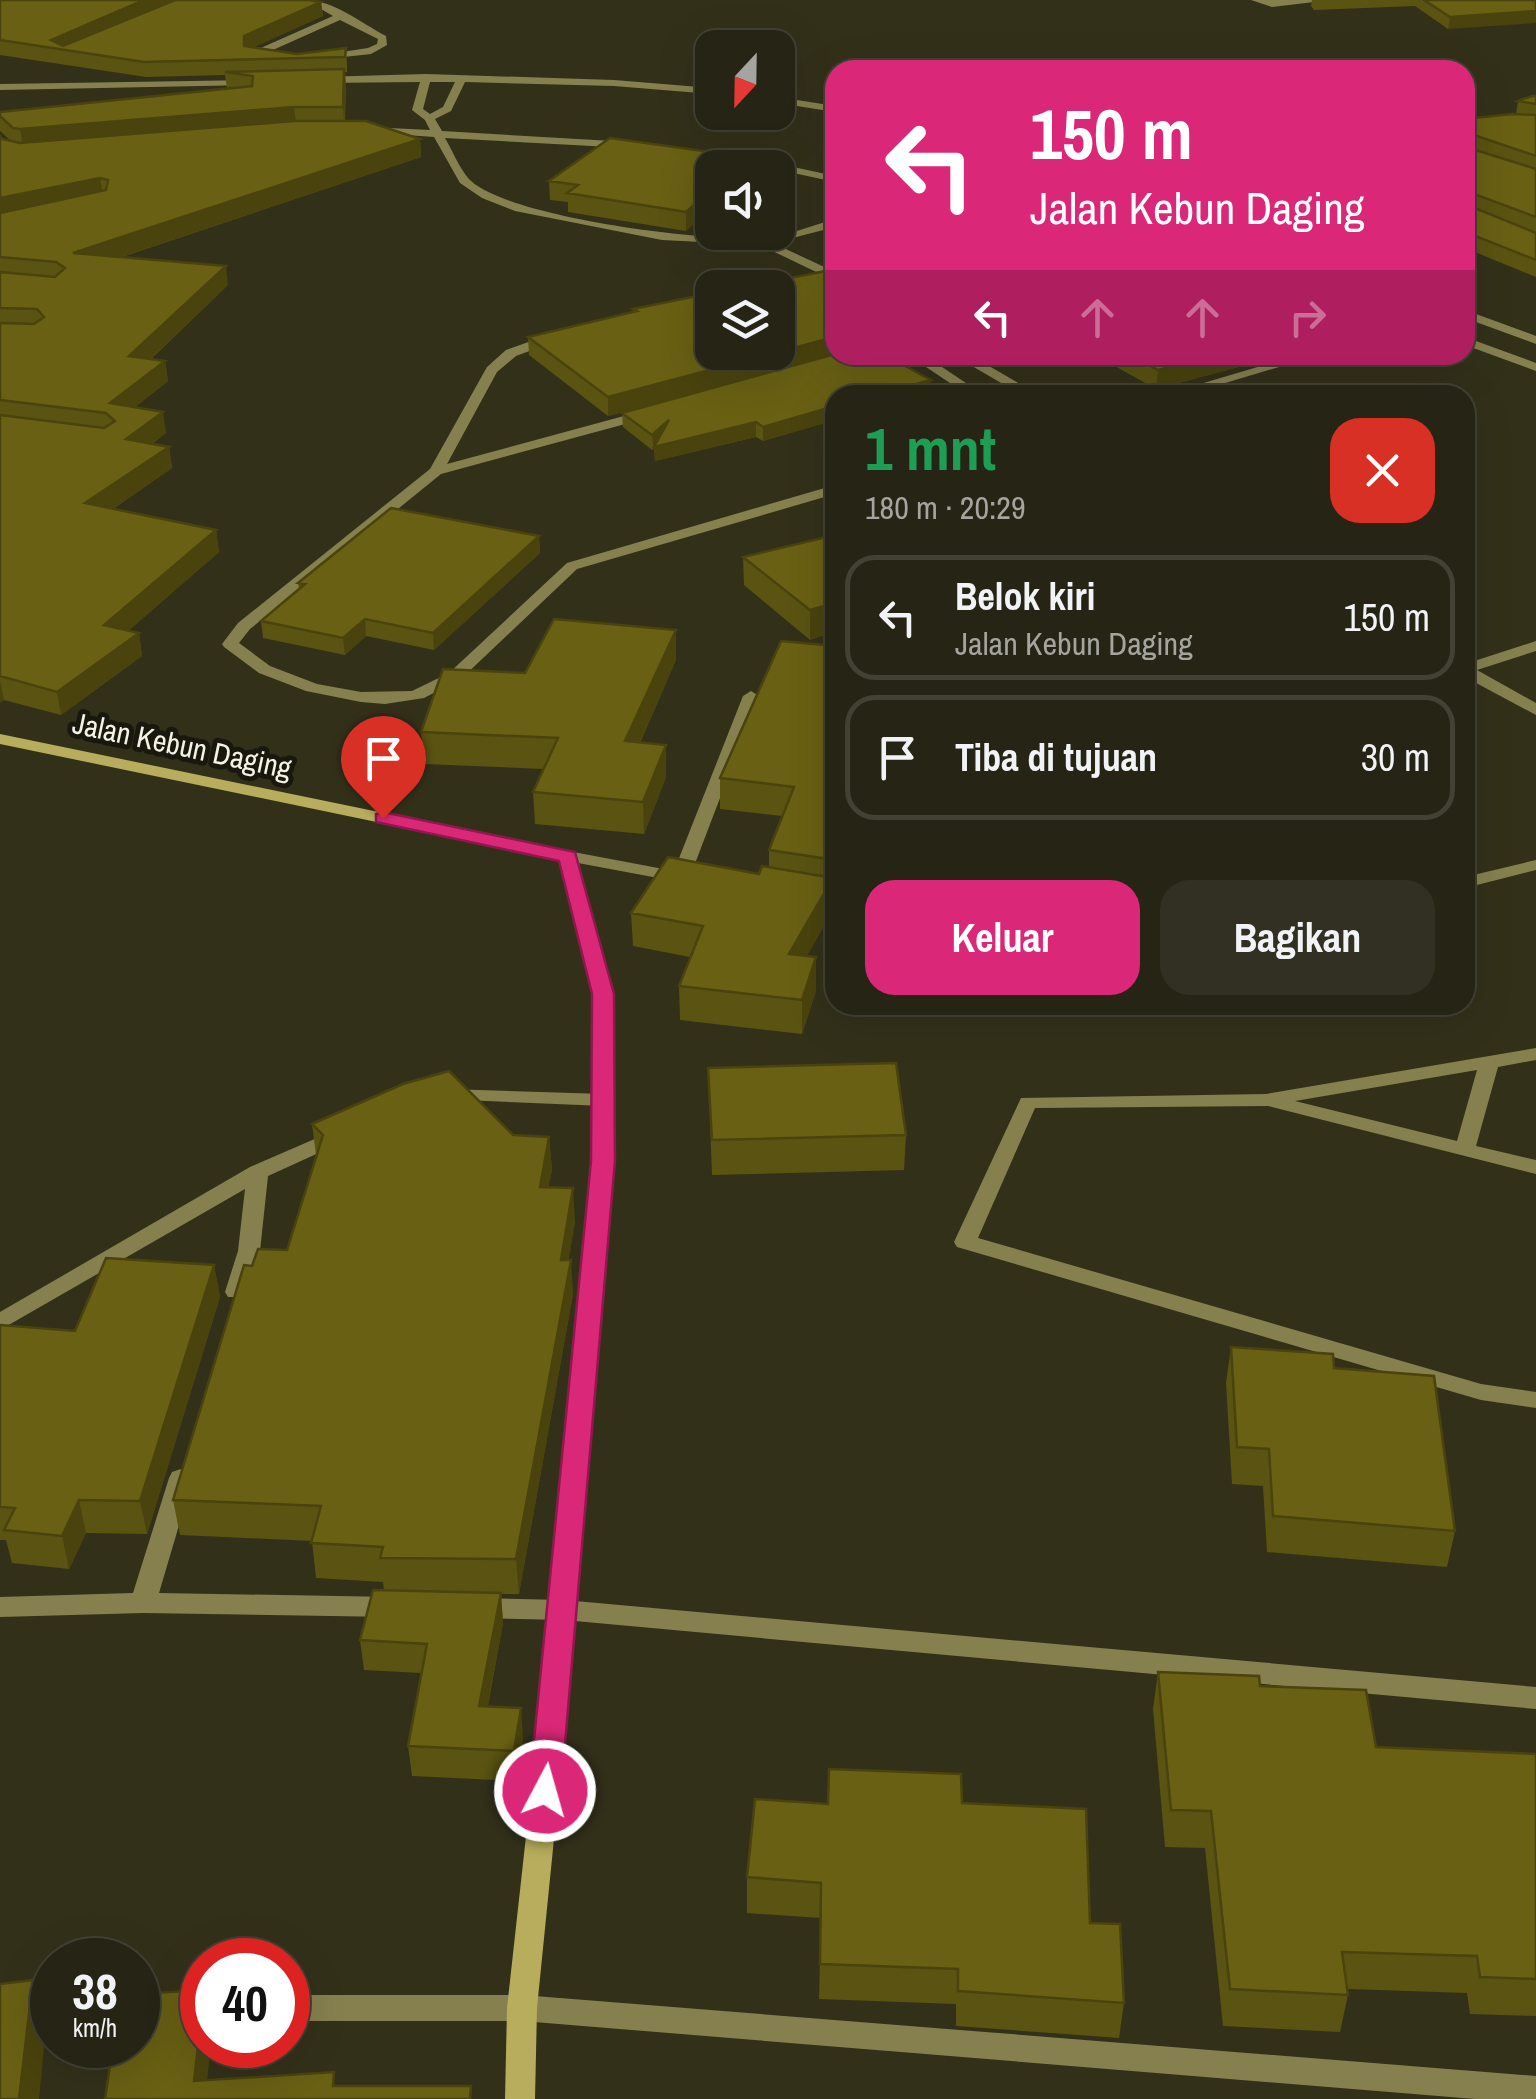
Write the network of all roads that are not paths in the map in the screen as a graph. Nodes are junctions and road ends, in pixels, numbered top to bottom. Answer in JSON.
{"nodes":[{"id":1,"x":310,"y":0,"type":"edge"},
{"id":2,"x":1256,"y":0,"type":"edge"},
{"id":3,"x":1326,"y":0,"type":"edge"},
{"id":4,"x":343,"y":16,"type":"junction"},
{"id":5,"x":300,"y":60,"type":"edge"},
{"id":6,"x":267,"y":61,"type":"edge"},
{"id":7,"x":462,"y":77,"type":"junction"},
{"id":8,"x":426,"y":78,"type":"junction"},
{"id":9,"x":308,"y":81,"type":"edge"},
{"id":10,"x":270,"y":82,"type":"edge"},
{"id":11,"x":0,"y":87,"type":"edge"},
{"id":12,"x":695,"y":89,"type":"edge"},
{"id":13,"x":795,"y":103,"type":"edge"},
{"id":14,"x":825,"y":107,"type":"edge"},
{"id":15,"x":431,"y":125,"type":"junction"},
{"id":16,"x":356,"y":130,"type":"edge"},
{"id":17,"x":652,"y":148,"type":"edge"},
{"id":18,"x":795,"y":171,"type":"edge"},
{"id":19,"x":825,"y":177,"type":"edge"},
{"id":20,"x":825,"y":226,"type":"edge"},
{"id":21,"x":795,"y":233,"type":"edge"},
{"id":22,"x":695,"y":238,"type":"edge"},
{"id":23,"x":778,"y":250,"type":"edge"},
{"id":24,"x":825,"y":273,"type":"edge"},
{"id":25,"x":825,"y":280,"type":"edge"},
{"id":26,"x":816,"y":282,"type":"edge"},
{"id":27,"x":1475,"y":318,"type":"edge"},
{"id":28,"x":570,"y":332,"type":"edge"},
{"id":29,"x":1536,"y":340,"type":"edge"},
{"id":30,"x":1475,"y":346,"type":"edge"},
{"id":31,"x":930,"y":365,"type":"edge"},
{"id":32,"x":978,"y":365,"type":"edge"},
{"id":33,"x":1276,"y":365,"type":"edge"},
{"id":34,"x":1536,"y":368,"type":"edge"},
{"id":35,"x":961,"y":385,"type":"edge"},
{"id":36,"x":1014,"y":385,"type":"edge"},
{"id":37,"x":1206,"y":385,"type":"edge"},
{"id":38,"x":659,"y":411,"type":"edge"},
{"id":39,"x":436,"y":471,"type":"junction"},
{"id":40,"x":825,"y":491,"type":"edge"},
{"id":41,"x":1536,"y":646,"type":"edge"},
{"id":42,"x":1475,"y":666,"type":"edge"},
{"id":43,"x":1475,"y":675,"type":"edge"},
{"id":44,"x":750,"y":696,"type":"dead end"},
{"id":45,"x":1536,"y":710,"type":"edge"},
{"id":46,"x":0,"y":740,"type":"edge"},
{"id":47,"x":568,"y":856,"type":"junction"},
{"id":48,"x":1536,"y":865,"type":"edge"},
{"id":49,"x":1475,"y":880,"type":"edge"},
{"id":50,"x":1536,"y":1054,"type":"edge"},
{"id":51,"x":1489,"y":1062,"type":"junction"},
{"id":52,"x":431,"y":1099,"type":"edge"},
{"id":53,"x":604,"y":1100,"type":"junction"},
{"id":54,"x":1266,"y":1100,"type":"junction"},
{"id":55,"x":366,"y":1124,"type":"edge"},
{"id":56,"x":1465,"y":1150,"type":"junction"},
{"id":57,"x":1536,"y":1167,"type":"edge"},
{"id":58,"x":258,"y":1172,"type":"junction"},
{"id":59,"x":0,"y":1322,"type":"edge"},
{"id":60,"x":226,"y":1325,"type":"edge"},
{"id":61,"x":1536,"y":1400,"type":"edge"},
{"id":62,"x":188,"y":1455,"type":"edge"},
{"id":63,"x":143,"y":1603,"type":"junction"},
{"id":64,"x":0,"y":1606,"type":"edge"},
{"id":65,"x":411,"y":1608,"type":"edge"},
{"id":66,"x":450,"y":1608,"type":"edge"},
{"id":67,"x":564,"y":1610,"type":"junction"},
{"id":68,"x":1536,"y":1698,"type":"edge"},
{"id":69,"x":310,"y":2008,"type":"edge"},
{"id":70,"x":522,"y":2008,"type":"junction"},
{"id":71,"x":0,"y":2009,"type":"edge"},
{"id":72,"x":30,"y":2009,"type":"edge"},
{"id":73,"x":1536,"y":2090,"type":"edge"},
{"id":74,"x":520,"y":2099,"type":"edge"}],
"edges":[{"from":1,"to":4,"type":"street"},
{"from":2,"to":3,"type":"street"},
{"from":4,"to":5,"type":"street"},
{"from":4,"to":6,"type":"street"},
{"from":7,"to":8,"type":"street"},
{"from":7,"to":12,"type":"street"},
{"from":7,"to":15,"type":"street"},
{"from":8,"to":9,"type":"street"},
{"from":8,"to":15,"type":"street"},
{"from":10,"to":11,"type":"street"},
{"from":13,"to":14,"type":"street"},
{"from":15,"to":16,"type":"street"},
{"from":15,"to":17,"type":"street"},
{"from":15,"to":22,"type":"street"},
{"from":18,"to":19,"type":"street"},
{"from":20,"to":21,"type":"street"},
{"from":23,"to":24,"type":"street"},
{"from":25,"to":26,"type":"street"},
{"from":27,"to":29,"type":"street"},
{"from":28,"to":39,"type":"street"},
{"from":30,"to":34,"type":"street"},
{"from":31,"to":35,"type":"street"},
{"from":32,"to":36,"type":"street"},
{"from":33,"to":37,"type":"street"},
{"from":38,"to":39,"type":"street"},
{"from":39,"to":40,"type":"street"},
{"from":41,"to":42,"type":"street"},
{"from":43,"to":45,"type":"street"},
{"from":44,"to":47,"type":"street"},
{"from":46,"to":47,"type":"street","name":"Jalan Kebun Daging"},
{"from":47,"to":53,"type":"street"},
{"from":48,"to":49,"type":"street"},
{"from":50,"to":51,"type":"street"},
{"from":51,"to":54,"type":"street"},
{"from":51,"to":56,"type":"street"},
{"from":52,"to":53,"type":"street"},
{"from":53,"to":67,"type":"street"},
{"from":54,"to":56,"type":"street"},
{"from":54,"to":61,"type":"street"},
{"from":55,"to":58,"type":"street"},
{"from":56,"to":57,"type":"street"},
{"from":58,"to":59,"type":"street"},
{"from":58,"to":60,"type":"street"},
{"from":62,"to":63,"type":"street"},
{"from":63,"to":64,"type":"street"},
{"from":63,"to":65,"type":"street"},
{"from":66,"to":67,"type":"street"},
{"from":67,"to":68,"type":"street"},
{"from":67,"to":70,"type":"street"},
{"from":69,"to":70,"type":"street"},
{"from":70,"to":73,"type":"street"},
{"from":70,"to":74,"type":"street"},
{"from":71,"to":72,"type":"street"}]}
